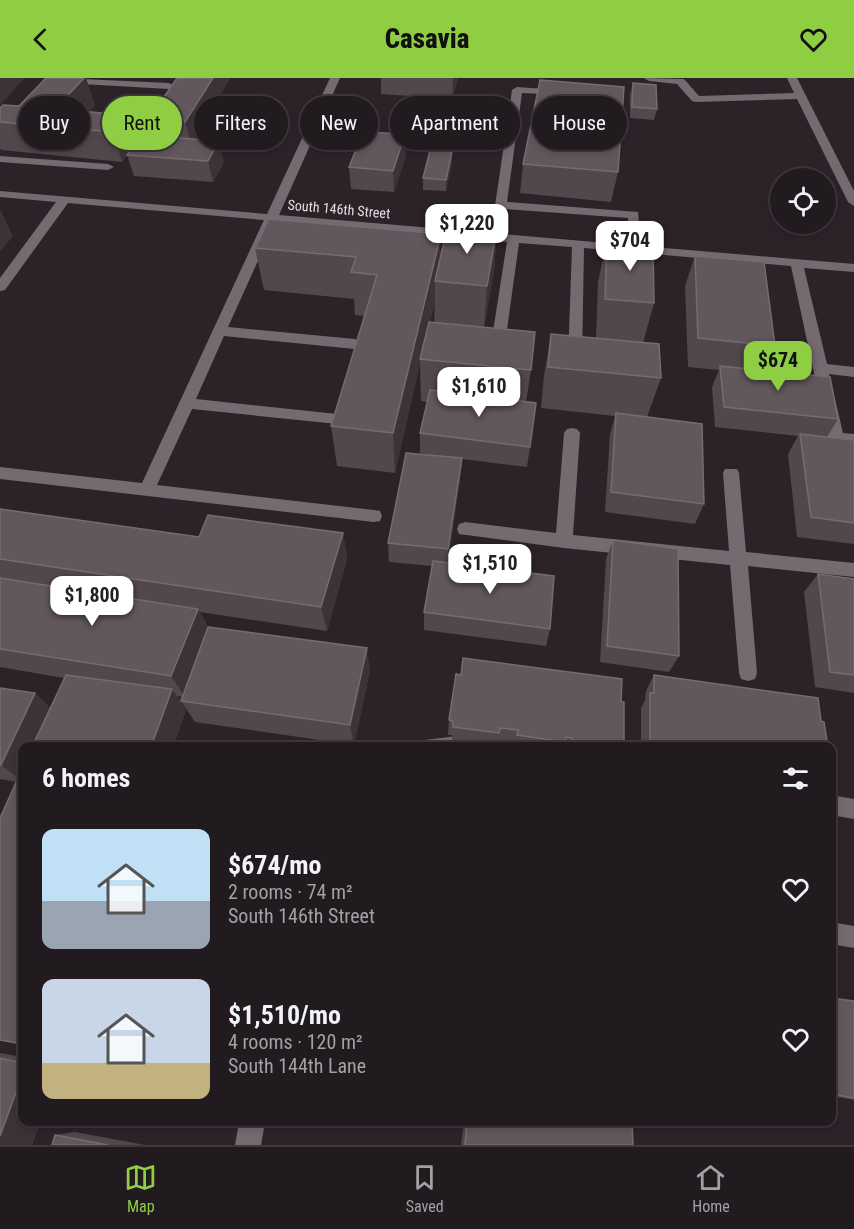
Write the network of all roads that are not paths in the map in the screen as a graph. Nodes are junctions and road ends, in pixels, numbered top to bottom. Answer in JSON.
{"nodes":[{"id":1,"x":335,"y":78,"type":"edge"},
{"id":2,"x":649,"y":78,"type":"edge"},
{"id":3,"x":792,"y":78,"type":"edge"},
{"id":4,"x":58,"y":80,"type":"edge"},
{"id":5,"x":169,"y":86,"type":"edge"},
{"id":6,"x":574,"y":94,"type":"edge"},
{"id":7,"x":800,"y":96,"type":"junction"},
{"id":8,"x":0,"y":159,"type":"edge"},
{"id":9,"x":108,"y":167,"type":"dead end"},
{"id":10,"x":0,"y":194,"type":"edge"},
{"id":11,"x":64,"y":200,"type":"junction"},
{"id":12,"x":854,"y":202,"type":"edge"},
{"id":13,"x":501,"y":205,"type":"junction"},
{"id":14,"x":272,"y":218,"type":"junction"},
{"id":15,"x":496,"y":238,"type":"junction"},
{"id":16,"x":513,"y":240,"type":"junction"},
{"id":17,"x":578,"y":245,"type":"junction"},
{"id":18,"x":635,"y":250,"type":"junction"},
{"id":19,"x":798,"y":263,"type":"junction"},
{"id":20,"x":854,"y":268,"type":"edge"},
{"id":21,"x":0,"y":287,"type":"edge"},
{"id":22,"x":221,"y":331,"type":"junction"},
{"id":23,"x":355,"y":344,"type":"edge"},
{"id":24,"x":496,"y":358,"type":"edge"},
{"id":25,"x":820,"y":368,"type":"junction"},
{"id":26,"x":574,"y":370,"type":"edge"},
{"id":27,"x":854,"y":372,"type":"edge"},
{"id":28,"x":187,"y":403,"type":"junction"},
{"id":29,"x":337,"y":419,"type":"edge"},
{"id":30,"x":572,"y":433,"type":"dead end"},
{"id":31,"x":854,"y":440,"type":"edge"},
{"id":32,"x":0,"y":473,"type":"edge"},
{"id":33,"x":731,"y":473,"type":"dead end"},
{"id":34,"x":147,"y":490,"type":"junction"},
{"id":35,"x":374,"y":516,"type":"dead end"},
{"id":36,"x":465,"y":529,"type":"dead end"},
{"id":37,"x":564,"y":541,"type":"junction"},
{"id":38,"x":738,"y":558,"type":"junction"},
{"id":39,"x":854,"y":570,"type":"edge"},
{"id":40,"x":748,"y":673,"type":"dead end"},
{"id":41,"x":836,"y":806,"type":"edge"},
{"id":42,"x":854,"y":809,"type":"edge"},
{"id":43,"x":836,"y":934,"type":"edge"},
{"id":44,"x":854,"y":937,"type":"edge"},
{"id":45,"x":251,"y":1126,"type":"edge"},
{"id":46,"x":248,"y":1145,"type":"edge"}],
"edges":[{"from":1,"to":14,"type":"street"},
{"from":2,"to":7,"type":"street"},
{"from":3,"to":7,"type":"street"},
{"from":4,"to":5,"type":"street"},
{"from":6,"to":13,"type":"street"},
{"from":7,"to":12,"type":"street"},
{"from":8,"to":9,"type":"street"},
{"from":10,"to":11,"type":"street","name":"South 146th Street"},
{"from":11,"to":14,"type":"street","name":"South 146th Street"},
{"from":11,"to":21,"type":"street"},
{"from":13,"to":15,"type":"street"},
{"from":13,"to":18,"type":"street"},
{"from":14,"to":15,"type":"street","name":"South 146th Street"},
{"from":14,"to":22,"type":"street"},
{"from":15,"to":16,"type":"street","name":"South 146th Street"},
{"from":16,"to":17,"type":"street","name":"South 146th Street"},
{"from":16,"to":24,"type":"street"},
{"from":17,"to":18,"type":"street","name":"South 146th Street"},
{"from":17,"to":26,"type":"street"},
{"from":18,"to":19,"type":"street","name":"South 146th Street"},
{"from":19,"to":20,"type":"street","name":"South 146th Street"},
{"from":19,"to":25,"type":"street"},
{"from":22,"to":23,"type":"street"},
{"from":22,"to":28,"type":"street"},
{"from":25,"to":27,"type":"street"},
{"from":25,"to":31,"type":"street"},
{"from":28,"to":29,"type":"street"},
{"from":28,"to":34,"type":"street"},
{"from":30,"to":37,"type":"street"},
{"from":32,"to":34,"type":"street"},
{"from":33,"to":38,"type":"street"},
{"from":34,"to":35,"type":"street"},
{"from":36,"to":37,"type":"street"},
{"from":37,"to":38,"type":"street"},
{"from":38,"to":39,"type":"street"},
{"from":38,"to":40,"type":"street"},
{"from":41,"to":42,"type":"street"},
{"from":43,"to":44,"type":"street"},
{"from":45,"to":46,"type":"street"}]}
